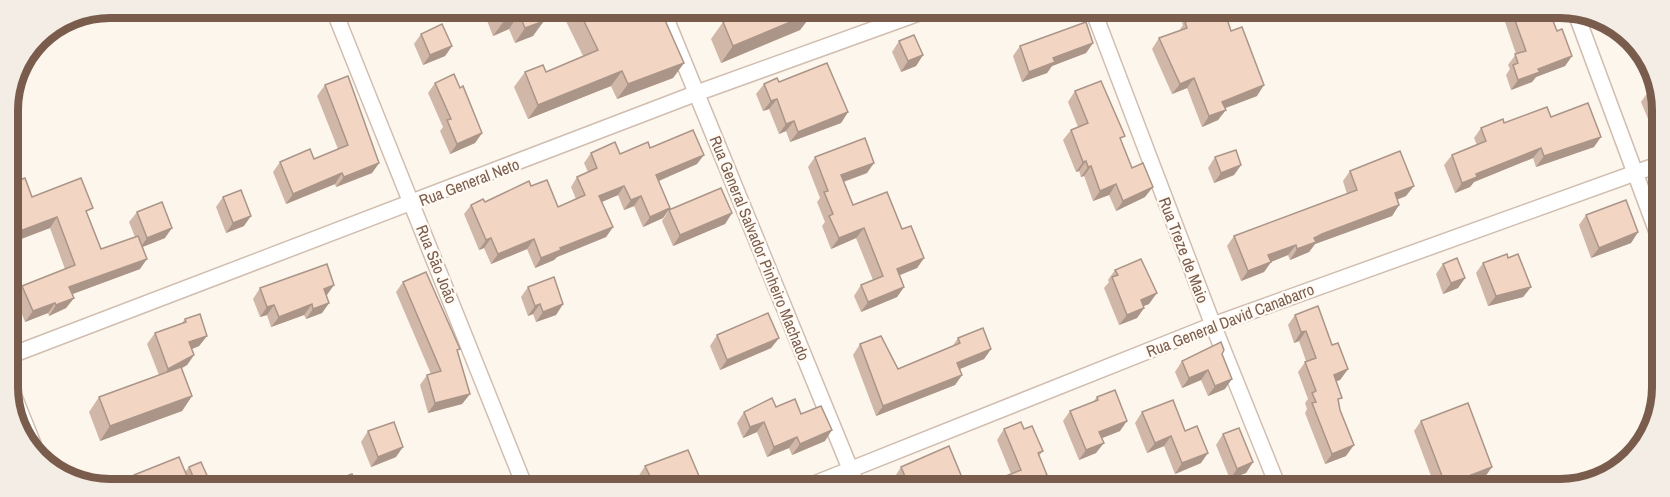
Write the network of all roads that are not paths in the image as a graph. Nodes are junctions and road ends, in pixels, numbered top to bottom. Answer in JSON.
{"nodes":[{"id":1,"x":337,"y":18,"type":"edge"},
{"id":2,"x":666,"y":18,"type":"edge"},
{"id":3,"x":905,"y":18,"type":"edge"},
{"id":4,"x":1097,"y":18,"type":"edge"},
{"id":5,"x":1578,"y":20,"type":"edge"},
{"id":6,"x":697,"y":93,"type":"junction"},
{"id":7,"x":1652,"y":167,"type":"edge"},
{"id":8,"x":1635,"y":174,"type":"junction"},
{"id":9,"x":413,"y":204,"type":"junction"},
{"id":10,"x":1652,"y":219,"type":"edge"},
{"id":11,"x":1213,"y":325,"type":"junction"},
{"id":12,"x":18,"y":353,"type":"edge"},
{"id":13,"x":851,"y":470,"type":"junction"},
{"id":14,"x":522,"y":479,"type":"edge"},
{"id":15,"x":828,"y":479,"type":"edge"},
{"id":16,"x":854,"y":479,"type":"edge"},
{"id":17,"x":1275,"y":479,"type":"edge"}],
"edges":[{"from":1,"to":9,"type":"street","name":"Rua São João"},
{"from":2,"to":6,"type":"street","name":"Rua General Salvador Pinheiro Machado"},
{"from":3,"to":6,"type":"street","name":"Rua General Neto"},
{"from":4,"to":11,"type":"street","name":"Rua Treze de Maio"},
{"from":5,"to":8,"type":"street"},
{"from":6,"to":9,"type":"street","name":"Rua General Neto"},
{"from":6,"to":13,"type":"street","name":"Rua General Salvador Pinheiro Machado"},
{"from":7,"to":8,"type":"street","name":"Rua General David Canabarro"},
{"from":8,"to":10,"type":"street"},
{"from":8,"to":11,"type":"street","name":"Rua General David Canabarro"},
{"from":9,"to":12,"type":"street","name":"Rua General Neto"},
{"from":9,"to":14,"type":"street","name":"Rua São João"},
{"from":11,"to":13,"type":"street","name":"Rua General David Canabarro"},
{"from":11,"to":17,"type":"street","name":"Rua Treze de Maio"},
{"from":13,"to":15,"type":"street","name":"Rua General David Canabarro"},
{"from":13,"to":16,"type":"street","name":"Rua General Salvador Pinheiro Machado"}]}
